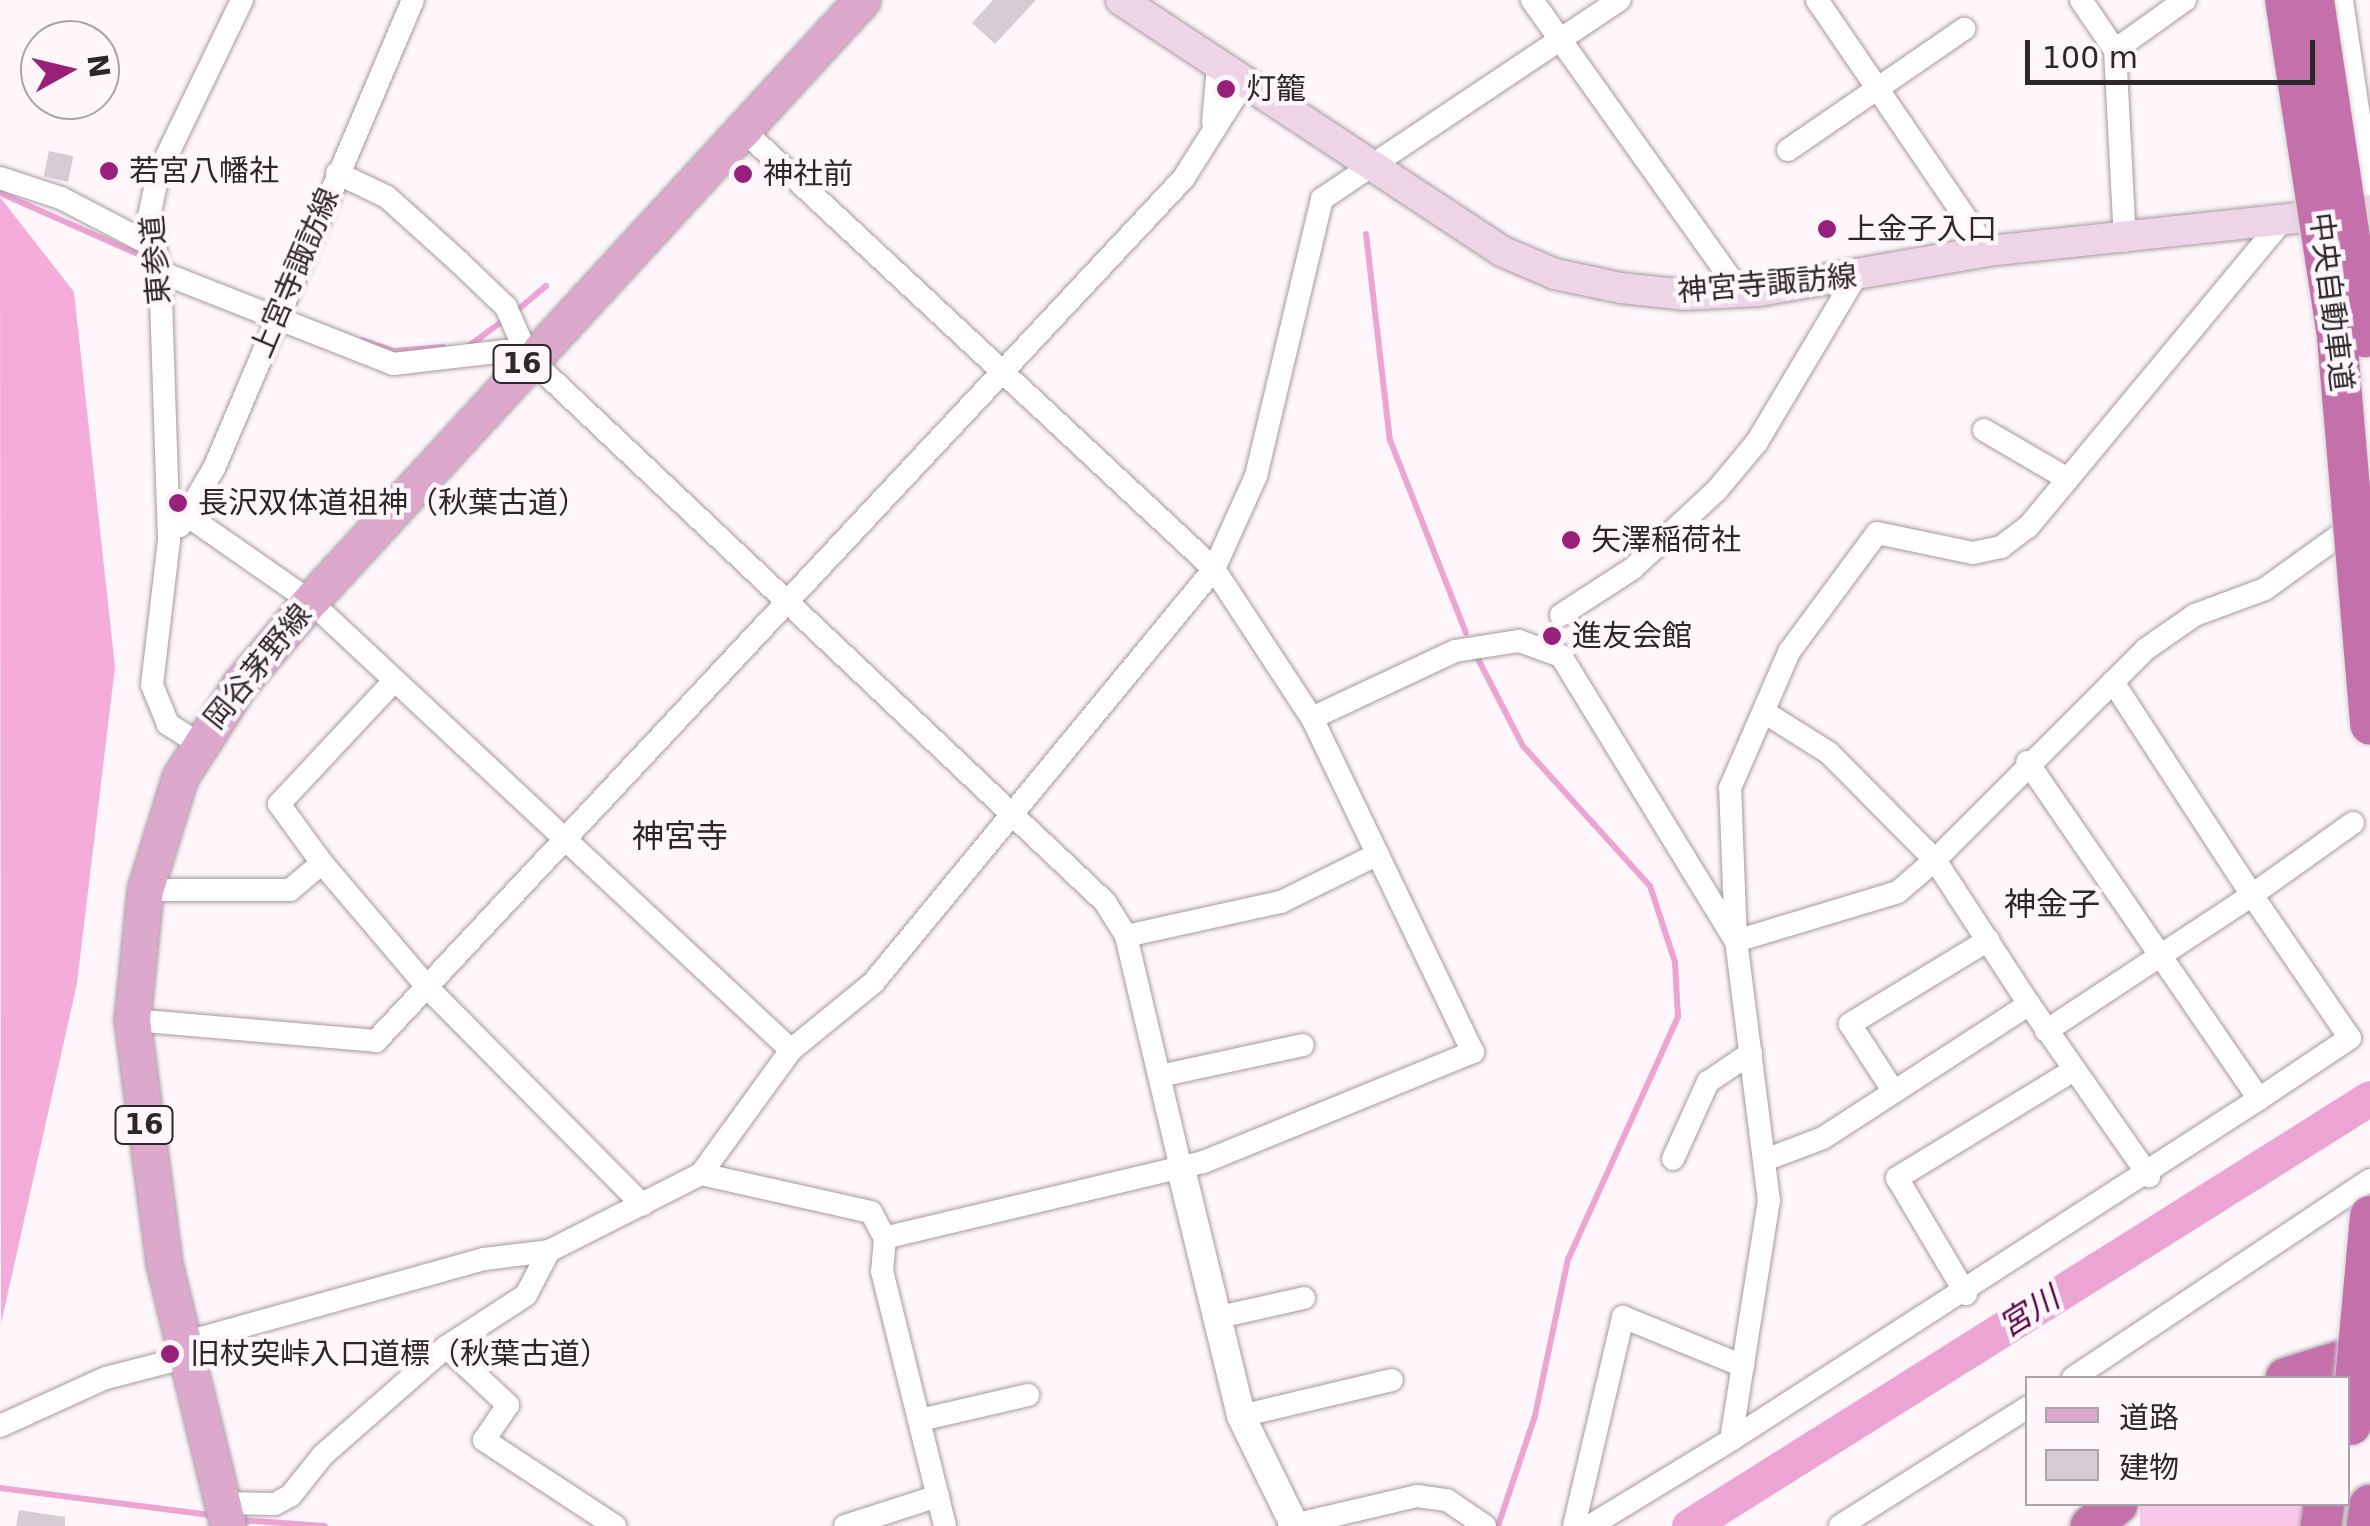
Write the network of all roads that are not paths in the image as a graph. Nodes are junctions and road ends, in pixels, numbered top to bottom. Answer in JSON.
{"nodes":[{"id":1,"x":242,"y":0,"type":"edge"},
{"id":2,"x":413,"y":0,"type":"edge"},
{"id":3,"x":862,"y":0,"type":"edge"},
{"id":4,"x":1121,"y":0,"type":"edge"},
{"id":5,"x":1532,"y":0,"type":"edge"},
{"id":6,"x":1619,"y":0,"type":"edge"},
{"id":7,"x":1817,"y":0,"type":"edge"},
{"id":8,"x":2080,"y":0,"type":"edge"},
{"id":9,"x":2186,"y":0,"type":"edge"},
{"id":10,"x":2285,"y":0,"type":"edge"},
{"id":11,"x":2314,"y":0,"type":"edge"},
{"id":12,"x":2342,"y":0,"type":"edge"},
{"id":13,"x":1964,"y":29,"type":"dead end"},
{"id":14,"x":1560,"y":40,"type":"junction"},
{"id":15,"x":2115,"y":50,"type":"junction"},
{"id":16,"x":1230,"y":75,"type":"junction"},
{"id":17,"x":1877,"y":88,"type":"junction"},
{"id":18,"x":741,"y":128,"type":"junction"},
{"id":19,"x":1788,"y":150,"type":"dead end"},
{"id":20,"x":1367,"y":169,"type":"junction"},
{"id":21,"x":337,"y":173,"type":"junction"},
{"id":22,"x":0,"y":178,"type":"edge"},
{"id":23,"x":2370,"y":192,"type":"edge"},
{"id":24,"x":2370,"y":210,"type":"edge"},
{"id":25,"x":2282,"y":222,"type":"junction"},
{"id":26,"x":2124,"y":242,"type":"junction"},
{"id":27,"x":155,"y":247,"type":"junction"},
{"id":28,"x":1988,"y":251,"type":"junction"},
{"id":29,"x":160,"y":272,"type":"junction"},
{"id":30,"x":1854,"y":279,"type":"junction"},
{"id":31,"x":1741,"y":293,"type":"junction"},
{"id":32,"x":276,"y":320,"type":"junction"},
{"id":33,"x":528,"y":358,"type":"junction"},
{"id":34,"x":1004,"y":372,"type":"junction"},
{"id":35,"x":2370,"y":390,"type":"edge"},
{"id":36,"x":1984,"y":430,"type":"dead end"},
{"id":37,"x":2068,"y":479,"type":"junction"},
{"id":38,"x":188,"y":516,"type":"junction"},
{"id":39,"x":2344,"y":532,"type":"dead end"},
{"id":40,"x":169,"y":540,"type":"junction"},
{"id":41,"x":1214,"y":569,"type":"junction"},
{"id":42,"x":310,"y":601,"type":"junction"},
{"id":43,"x":788,"y":603,"type":"junction"},
{"id":44,"x":1561,"y":614,"type":"dead end"},
{"id":45,"x":393,"y":682,"type":"junction"},
{"id":46,"x":2113,"y":682,"type":"junction"},
{"id":47,"x":1764,"y":712,"type":"junction"},
{"id":48,"x":1312,"y":718,"type":"junction"},
{"id":49,"x":2370,"y":725,"type":"edge"},
{"id":50,"x":198,"y":743,"type":"junction"},
{"id":51,"x":2027,"y":762,"type":"junction"},
{"id":52,"x":1010,"y":808,"type":"junction"},
{"id":53,"x":2353,"y":823,"type":"dead end"},
{"id":54,"x":568,"y":844,"type":"junction"},
{"id":55,"x":1378,"y":854,"type":"junction"},
{"id":56,"x":1936,"y":860,"type":"junction"},
{"id":57,"x":322,"y":862,"type":"junction"},
{"id":58,"x":145,"y":890,"type":"junction"},
{"id":59,"x":2252,"y":895,"type":"junction"},
{"id":60,"x":1126,"y":936,"type":"junction"},
{"id":61,"x":1988,"y":940,"type":"junction"},
{"id":62,"x":1736,"y":941,"type":"junction"},
{"id":63,"x":2162,"y":955,"type":"junction"},
{"id":64,"x":428,"y":988,"type":"junction"},
{"id":65,"x":2029,"y":1004,"type":"junction"},
{"id":66,"x":132,"y":1020,"type":"junction"},
{"id":67,"x":2046,"y":1030,"type":"junction"},
{"id":68,"x":1302,"y":1044,"type":"dead end"},
{"id":69,"x":791,"y":1050,"type":"junction"},
{"id":70,"x":1751,"y":1053,"type":"junction"},
{"id":71,"x":2072,"y":1070,"type":"junction"},
{"id":72,"x":1160,"y":1076,"type":"junction"},
{"id":73,"x":1894,"y":1092,"type":"junction"},
{"id":74,"x":2259,"y":1099,"type":"junction"},
{"id":75,"x":1673,"y":1159,"type":"dead end"},
{"id":76,"x":1765,"y":1160,"type":"junction"},
{"id":77,"x":1181,"y":1169,"type":"junction"},
{"id":78,"x":701,"y":1174,"type":"junction"},
{"id":79,"x":2150,"y":1176,"type":"junction"},
{"id":80,"x":2370,"y":1180,"type":"edge"},
{"id":81,"x":644,"y":1205,"type":"junction"},
{"id":82,"x":2370,"y":1216,"type":"edge"},
{"id":83,"x":885,"y":1238,"type":"junction"},
{"id":84,"x":549,"y":1251,"type":"junction"},
{"id":85,"x":1966,"y":1294,"type":"junction"},
{"id":86,"x":1304,"y":1298,"type":"dead end"},
{"id":87,"x":2365,"y":1303,"type":"junction"},
{"id":88,"x":1219,"y":1317,"type":"junction"},
{"id":89,"x":446,"y":1347,"type":"junction"},
{"id":90,"x":185,"y":1350,"type":"junction"},
{"id":91,"x":2370,"y":1352,"type":"edge"},
{"id":92,"x":1743,"y":1366,"type":"junction"},
{"id":93,"x":2076,"y":1376,"type":"edge"},
{"id":94,"x":2292,"y":1376,"type":"edge"},
{"id":95,"x":2340,"y":1376,"type":"edge"},
{"id":96,"x":1392,"y":1380,"type":"dead end"},
{"id":97,"x":1028,"y":1395,"type":"dead end"},
{"id":98,"x":2025,"y":1409,"type":"edge"},
{"id":99,"x":1241,"y":1416,"type":"junction"},
{"id":100,"x":920,"y":1420,"type":"junction"},
{"id":101,"x":0,"y":1426,"type":"edge"},
{"id":102,"x":2350,"y":1430,"type":"edge"},
{"id":103,"x":1731,"y":1440,"type":"junction"},
{"id":104,"x":938,"y":1496,"type":"junction"},
{"id":105,"x":2079,"y":1506,"type":"edge"},
{"id":106,"x":2115,"y":1506,"type":"edge"},
{"id":107,"x":2370,"y":1506,"type":"edge"},
{"id":108,"x":226,"y":1513,"type":"edge"},
{"id":109,"x":1482,"y":1523,"type":"edge"},
{"id":110,"x":1293,"y":1525,"type":"edge"},
{"id":111,"x":614,"y":1526,"type":"edge"},
{"id":112,"x":845,"y":1526,"type":"edge"},
{"id":113,"x":946,"y":1526,"type":"edge"},
{"id":114,"x":1574,"y":1526,"type":"edge"},
{"id":115,"x":1590,"y":1526,"type":"edge"},
{"id":116,"x":1840,"y":1526,"type":"edge"},
{"id":117,"x":2059,"y":1526,"type":"edge"},
{"id":118,"x":2092,"y":1526,"type":"edge"},
{"id":119,"x":2367,"y":1526,"type":"edge"}],
"edges":[{"from":1,"to":27,"type":"street","name":"東参道"},
{"from":2,"to":21,"type":"street","name":"上宮寺諏訪線"},
{"from":3,"to":18,"type":"main road","name":"岡谷茅野線","number":"16"},
{"from":4,"to":16,"type":"main road","name":"神宮寺諏訪線"},
{"from":5,"to":14,"type":"street"},
{"from":6,"to":14,"type":"street"},
{"from":7,"to":17,"type":"street"},
{"from":8,"to":15,"type":"street"},
{"from":9,"to":15,"type":"street"},
{"from":10,"to":49,"type":"highway","name":"中央自動車道","bridge":true},
{"from":11,"to":35,"type":"highway","name":"中央自動車道","bridge":true},
{"from":12,"to":23,"type":"street"},
{"from":13,"to":17,"type":"street"},
{"from":14,"to":20,"type":"street"},
{"from":14,"to":31,"type":"street"},
{"from":15,"to":26,"type":"street"},
{"from":16,"to":20,"type":"main road","name":"神宮寺諏訪線"},
{"from":16,"to":34,"type":"street"},
{"from":17,"to":19,"type":"street"},
{"from":17,"to":28,"type":"street"},
{"from":18,"to":33,"type":"main road","name":"岡谷茅野線","number":"16"},
{"from":18,"to":34,"type":"street"},
{"from":20,"to":31,"type":"main road","name":"神宮寺諏訪線"},
{"from":20,"to":41,"type":"street"},
{"from":21,"to":32,"type":"street","name":"上宮寺諏訪線"},
{"from":21,"to":33,"type":"street"},
{"from":22,"to":27,"type":"street"},
{"from":24,"to":25,"type":"main road","name":"神宮寺諏訪線"},
{"from":25,"to":26,"type":"main road","name":"神宮寺諏訪線"},
{"from":25,"to":37,"type":"street"},
{"from":26,"to":28,"type":"main road","name":"神宮寺諏訪線"},
{"from":27,"to":29,"type":"street","name":"東参道"},
{"from":28,"to":30,"type":"main road","name":"神宮寺諏訪線"},
{"from":29,"to":32,"type":"street"},
{"from":29,"to":40,"type":"street","name":"東参道"},
{"from":30,"to":31,"type":"main road","name":"神宮寺諏訪線"},
{"from":30,"to":44,"type":"street"},
{"from":32,"to":33,"type":"street"},
{"from":32,"to":38,"type":"street","name":"上宮寺諏訪線"},
{"from":33,"to":42,"type":"main road","name":"岡谷茅野線","number":"16"},
{"from":33,"to":43,"type":"street"},
{"from":34,"to":41,"type":"street"},
{"from":34,"to":43,"type":"street"},
{"from":36,"to":37,"type":"street"},
{"from":37,"to":47,"type":"street"},
{"from":38,"to":40,"type":"street","name":"上宮寺諏訪線"},
{"from":38,"to":42,"type":"street"},
{"from":39,"to":46,"type":"street"},
{"from":40,"to":50,"type":"street","name":"東参道"},
{"from":41,"to":48,"type":"street"},
{"from":41,"to":52,"type":"street"},
{"from":42,"to":45,"type":"street"},
{"from":42,"to":50,"type":"main road","name":"岡谷茅野線","number":"16"},
{"from":43,"to":52,"type":"street"},
{"from":43,"to":54,"type":"street"},
{"from":45,"to":54,"type":"street"},
{"from":45,"to":57,"type":"street"},
{"from":46,"to":51,"type":"street"},
{"from":46,"to":59,"type":"street"},
{"from":47,"to":56,"type":"street"},
{"from":47,"to":62,"type":"street"},
{"from":48,"to":55,"type":"street"},
{"from":48,"to":62,"type":"street"},
{"from":50,"to":58,"type":"main road","name":"岡谷茅野線","number":"16"},
{"from":51,"to":56,"type":"street"},
{"from":51,"to":63,"type":"street"},
{"from":52,"to":60,"type":"street"},
{"from":52,"to":69,"type":"street"},
{"from":53,"to":59,"type":"street"},
{"from":54,"to":64,"type":"street"},
{"from":54,"to":69,"type":"street"},
{"from":55,"to":60,"type":"street"},
{"from":55,"to":77,"type":"street"},
{"from":56,"to":61,"type":"street"},
{"from":56,"to":62,"type":"street"},
{"from":57,"to":58,"type":"street"},
{"from":57,"to":64,"type":"street"},
{"from":58,"to":66,"type":"main road","name":"岡谷茅野線","number":"16"},
{"from":59,"to":63,"type":"street"},
{"from":59,"to":74,"type":"street"},
{"from":60,"to":72,"type":"street"},
{"from":61,"to":65,"type":"street"},
{"from":61,"to":73,"type":"street"},
{"from":62,"to":70,"type":"street"},
{"from":63,"to":67,"type":"street"},
{"from":63,"to":74,"type":"street"},
{"from":64,"to":66,"type":"street"},
{"from":64,"to":81,"type":"street"},
{"from":65,"to":67,"type":"street"},
{"from":65,"to":73,"type":"street"},
{"from":66,"to":90,"type":"main road","name":"岡谷茅野線","number":"16"},
{"from":67,"to":71,"type":"street"},
{"from":68,"to":72,"type":"street"},
{"from":69,"to":78,"type":"street"},
{"from":70,"to":75,"type":"street"},
{"from":70,"to":76,"type":"street"},
{"from":71,"to":79,"type":"street"},
{"from":71,"to":85,"type":"street"},
{"from":72,"to":77,"type":"street"},
{"from":73,"to":76,"type":"street"},
{"from":74,"to":79,"type":"street"},
{"from":76,"to":92,"type":"street"},
{"from":77,"to":83,"type":"street"},
{"from":77,"to":88,"type":"street"},
{"from":78,"to":81,"type":"street"},
{"from":78,"to":83,"type":"street"},
{"from":79,"to":85,"type":"street"},
{"from":80,"to":93,"type":"street"},
{"from":81,"to":84,"type":"street"},
{"from":82,"to":87,"type":"highway","bridge":true},
{"from":83,"to":100,"type":"street"},
{"from":84,"to":89,"type":"street"},
{"from":84,"to":90,"type":"street"},
{"from":85,"to":103,"type":"street"},
{"from":86,"to":88,"type":"street"},
{"from":87,"to":95,"type":"highway"},
{"from":87,"to":102,"type":"highway","bridge":true},
{"from":88,"to":99,"type":"street"},
{"from":89,"to":108,"type":"street"},
{"from":89,"to":111,"type":"street"},
{"from":90,"to":101,"type":"street"},
{"from":90,"to":108,"type":"main road","name":"岡谷茅野線","number":"16"},
{"from":91,"to":94,"type":"highway"},
{"from":92,"to":103,"type":"street"},
{"from":92,"to":114,"type":"street"},
{"from":96,"to":99,"type":"street"},
{"from":97,"to":100,"type":"street"},
{"from":98,"to":116,"type":"street"},
{"from":99,"to":110,"type":"street"},
{"from":100,"to":104,"type":"street"},
{"from":103,"to":115,"type":"street"},
{"from":104,"to":112,"type":"street"},
{"from":104,"to":113,"type":"street"},
{"from":105,"to":117,"type":"highway"},
{"from":106,"to":118,"type":"highway"},
{"from":107,"to":119,"type":"highway"},
{"from":109,"to":110,"type":"street"}]}
